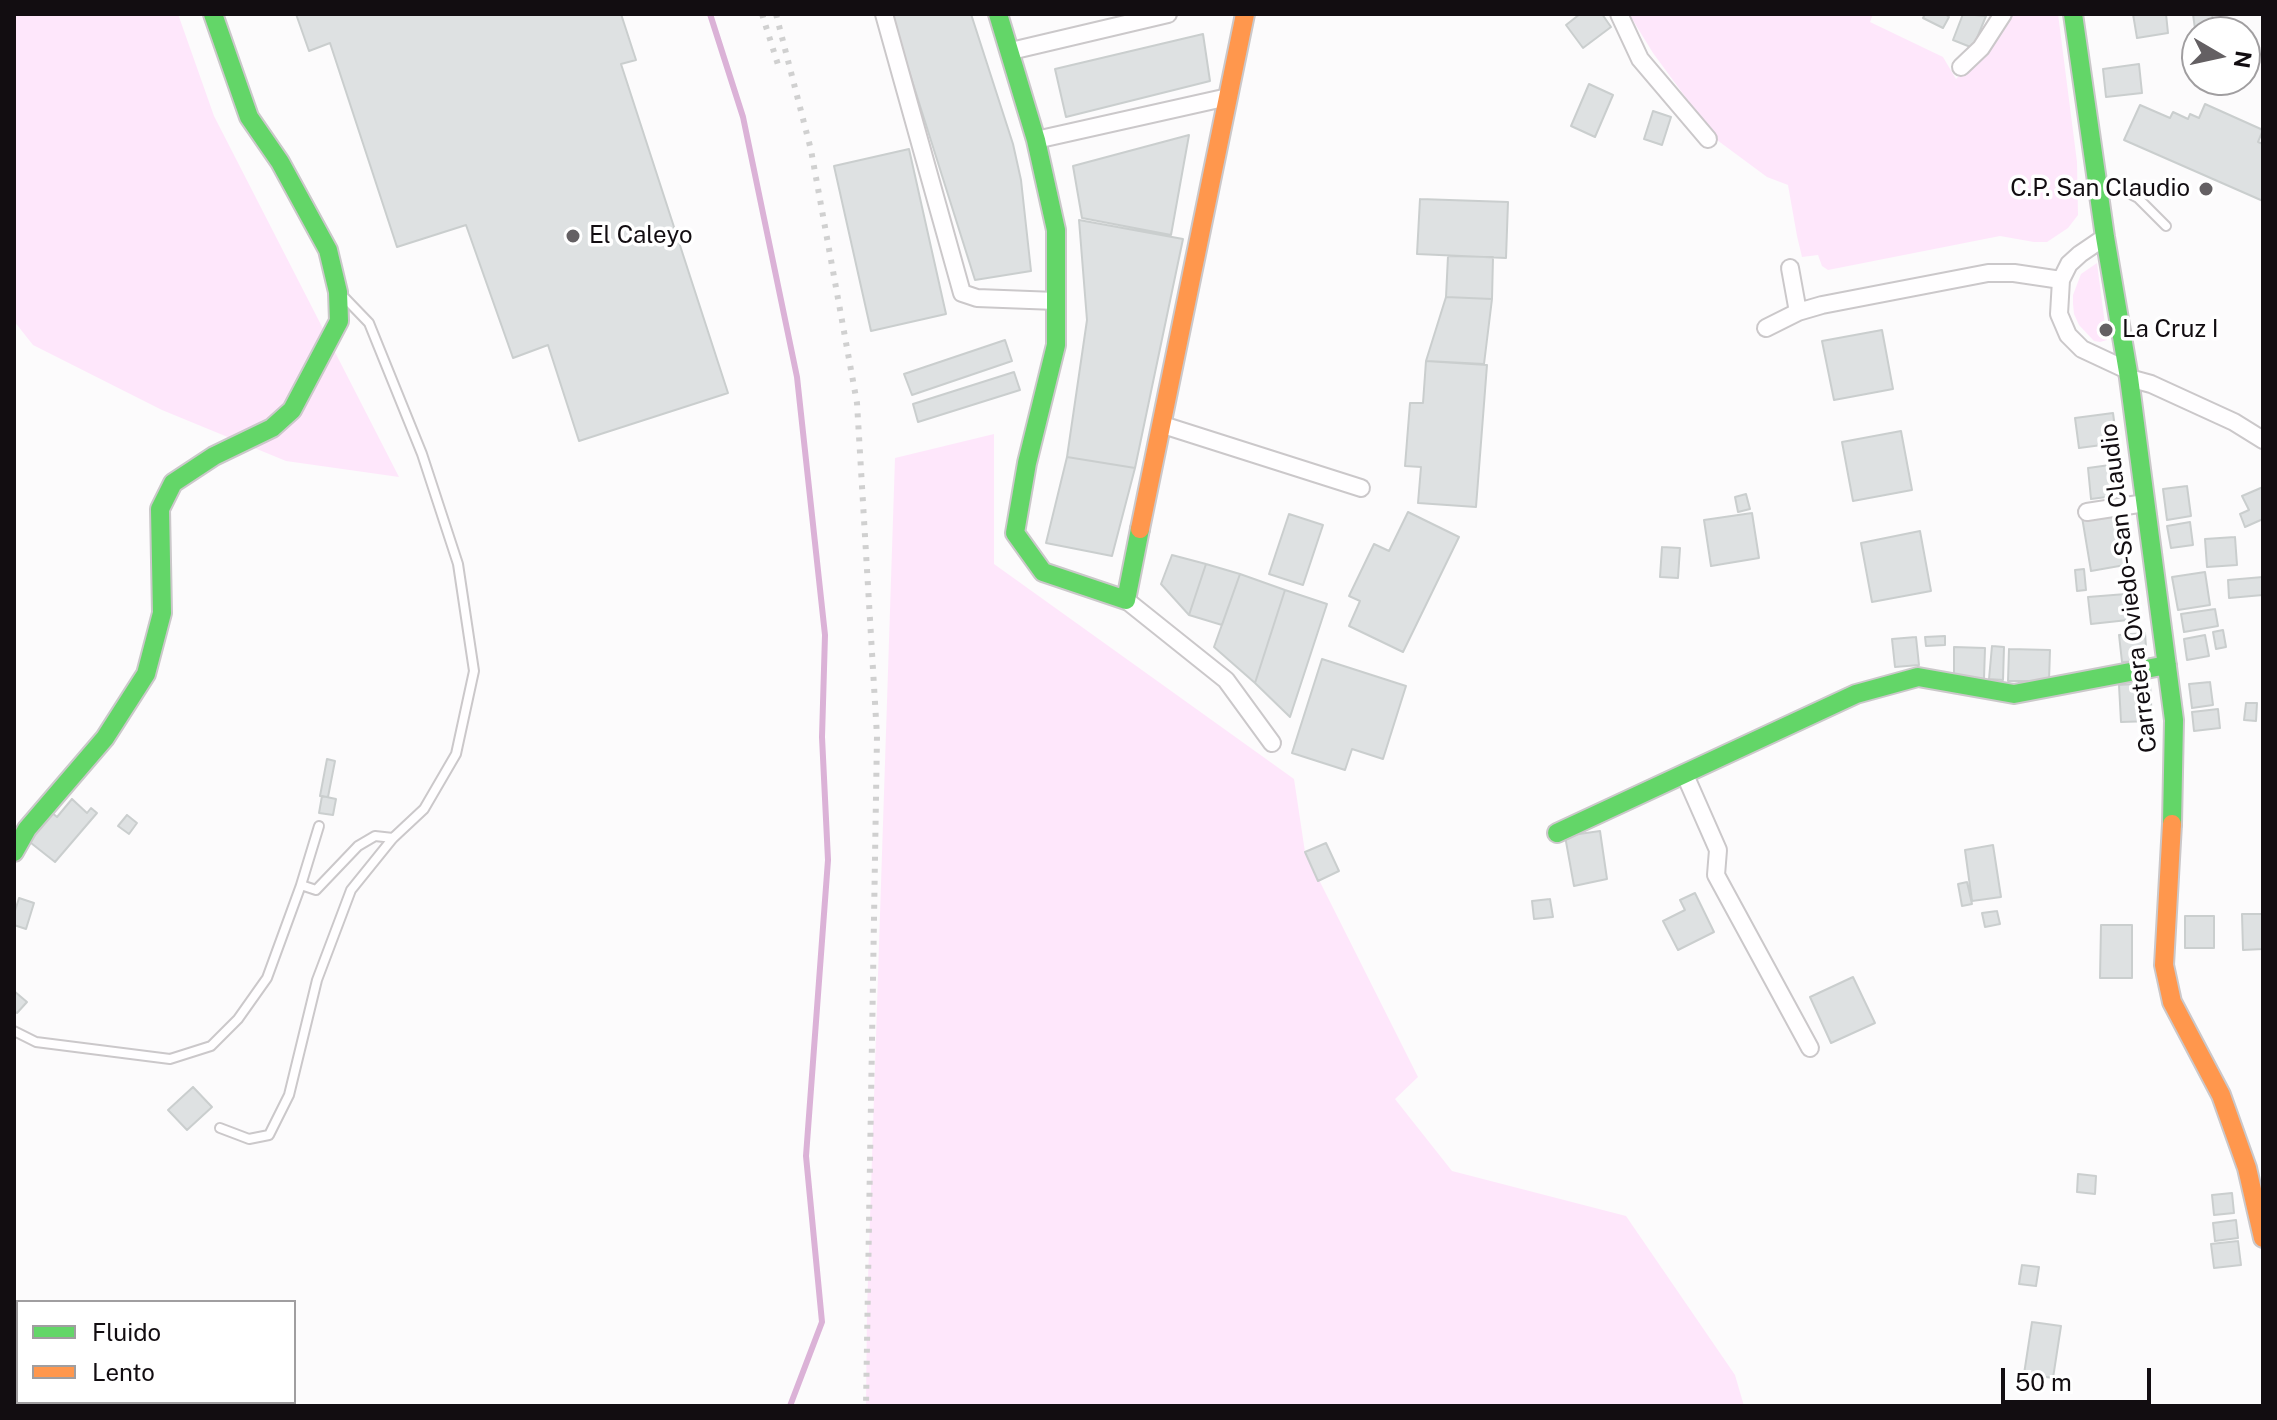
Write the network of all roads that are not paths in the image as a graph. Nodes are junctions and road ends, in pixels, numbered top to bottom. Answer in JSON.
{"nodes":[{"id":1,"x":213,"y":14,"type":"edge"},
{"id":2,"x":884,"y":14,"type":"edge"},
{"id":3,"x":998,"y":14,"type":"edge"},
{"id":4,"x":1168,"y":14,"type":"edge"},
{"id":5,"x":1245,"y":14,"type":"edge"},
{"id":6,"x":1619,"y":14,"type":"edge"},
{"id":7,"x":2003,"y":14,"type":"edge"},
{"id":8,"x":2073,"y":14,"type":"edge"},
{"id":9,"x":1011,"y":51,"type":"junction"},
{"id":10,"x":1961,"y":67,"type":"dead end"},
{"id":11,"x":1228,"y":97,"type":"junction"},
{"id":12,"x":1708,"y":139,"type":"dead end"},
{"id":13,"x":1036,"y":140,"type":"junction"},
{"id":14,"x":2098,"y":185,"type":"junction"},
{"id":15,"x":2166,"y":226,"type":"dead end"},
{"id":16,"x":2105,"y":237,"type":"junction"},
{"id":17,"x":1790,"y":268,"type":"dead end"},
{"id":18,"x":2061,"y":280,"type":"junction"},
{"id":19,"x":338,"y":292,"type":"junction"},
{"id":20,"x":1056,"y":301,"type":"junction"},
{"id":21,"x":1798,"y":312,"type":"junction"},
{"id":22,"x":1766,"y":328,"type":"dead end"},
{"id":23,"x":2128,"y":374,"type":"junction"},
{"id":24,"x":1163,"y":425,"type":"junction"},
{"id":25,"x":2263,"y":440,"type":"edge"},
{"id":26,"x":1361,"y":488,"type":"dead end"},
{"id":27,"x":2145,"y":503,"type":"junction"},
{"id":28,"x":2087,"y":512,"type":"dead end"},
{"id":29,"x":1126,"y":600,"type":"junction"},
{"id":30,"x":2167,"y":665,"type":"junction"},
{"id":31,"x":1272,"y":743,"type":"dead end"},
{"id":32,"x":1685,"y":775,"type":"junction"},
{"id":33,"x":319,"y":826,"type":"dead end"},
{"id":34,"x":1557,"y":833,"type":"dead end"},
{"id":35,"x":393,"y":838,"type":"junction"},
{"id":36,"x":14,"y":852,"type":"edge"},
{"id":37,"x":301,"y":885,"type":"junction"},
{"id":38,"x":14,"y":1031,"type":"edge"},
{"id":39,"x":1810,"y":1048,"type":"dead end"},
{"id":40,"x":220,"y":1128,"type":"dead end"},
{"id":41,"x":2263,"y":1238,"type":"edge"}],
"edges":[{"from":1,"to":19,"type":"street"},
{"from":2,"to":20,"type":"street"},
{"from":3,"to":9,"type":"street"},
{"from":4,"to":9,"type":"street"},
{"from":5,"to":11,"type":"street"},
{"from":6,"to":12,"type":"street"},
{"from":7,"to":10,"type":"street"},
{"from":8,"to":14,"type":"street","name":"Carretera Oviedo-San Claudio"},
{"from":9,"to":13,"type":"street"},
{"from":11,"to":13,"type":"street"},
{"from":11,"to":24,"type":"street"},
{"from":13,"to":20,"type":"street"},
{"from":14,"to":15,"type":"lane"},
{"from":14,"to":16,"type":"street","name":"Carretera Oviedo-San Claudio"},
{"from":16,"to":18,"type":"street"},
{"from":16,"to":23,"type":"street","name":"Carretera Oviedo-San Claudio"},
{"from":17,"to":21,"type":"street"},
{"from":18,"to":21,"type":"street"},
{"from":18,"to":23,"type":"street"},
{"from":19,"to":35,"type":"lane"},
{"from":19,"to":36,"type":"street"},
{"from":20,"to":29,"type":"street"},
{"from":21,"to":22,"type":"street"},
{"from":23,"to":25,"type":"street"},
{"from":23,"to":27,"type":"street","name":"Carretera Oviedo-San Claudio"},
{"from":24,"to":26,"type":"street"},
{"from":24,"to":29,"type":"street"},
{"from":27,"to":28,"type":"street"},
{"from":27,"to":30,"type":"street","name":"Carretera Oviedo-San Claudio"},
{"from":29,"to":31,"type":"street"},
{"from":30,"to":32,"type":"street"},
{"from":30,"to":41,"type":"street","name":"Carretera Oviedo-San Claudio"},
{"from":32,"to":34,"type":"street"},
{"from":32,"to":39,"type":"street"},
{"from":33,"to":37,"type":"lane"},
{"from":35,"to":37,"type":"lane"},
{"from":35,"to":40,"type":"lane"},
{"from":37,"to":38,"type":"lane"}]}
